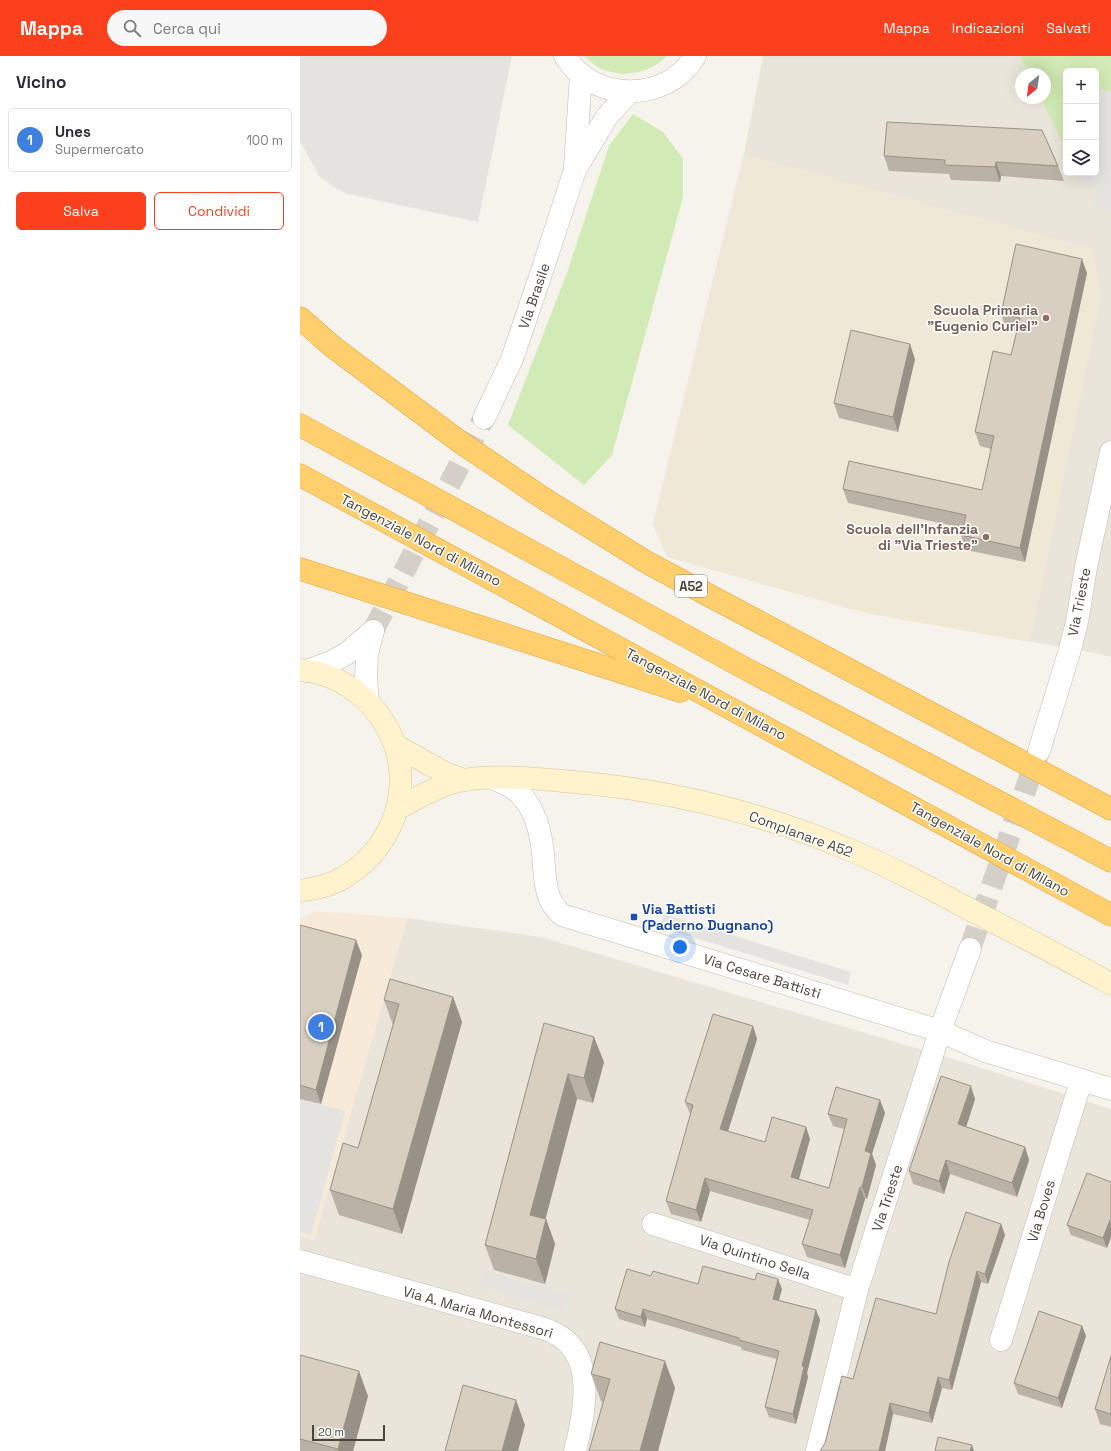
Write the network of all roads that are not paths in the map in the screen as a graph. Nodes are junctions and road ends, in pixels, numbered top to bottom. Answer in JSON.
{"nodes":[{"id":1,"x":565,"y":56,"type":"edge"},
{"id":2,"x":695,"y":56,"type":"edge"},
{"id":3,"x":581,"y":74,"type":"junction"},
{"id":4,"x":629,"y":92,"type":"junction"},
{"id":5,"x":575,"y":170,"type":"junction"},
{"id":6,"x":300,"y":318,"type":"edge"},
{"id":7,"x":484,"y":418,"type":"tunnel mouth"},
{"id":8,"x":300,"y":425,"type":"edge"},
{"id":9,"x":1111,"y":452,"type":"edge"},
{"id":10,"x":300,"y":475,"type":"edge"},
{"id":11,"x":300,"y":569,"type":"edge"},
{"id":12,"x":304,"y":670,"type":"edge"},
{"id":13,"x":368,"y":702,"type":"junction"},
{"id":14,"x":732,"y":708,"type":"junction"},
{"id":15,"x":395,"y":745,"type":"junction"},
{"id":16,"x":1039,"y":751,"type":"tunnel mouth"},
{"id":17,"x":492,"y":778,"type":"junction"},
{"id":18,"x":464,"y":780,"type":"junction"},
{"id":19,"x":1111,"y":809,"type":"edge"},
{"id":20,"x":397,"y":810,"type":"junction"},
{"id":21,"x":1111,"y":861,"type":"edge"},
{"id":22,"x":300,"y":891,"type":"edge"},
{"id":23,"x":1111,"y":915,"type":"edge"},
{"id":24,"x":970,"y":949,"type":"tunnel mouth"},
{"id":25,"x":1111,"y":984,"type":"edge"},
{"id":26,"x":940,"y":1031,"type":"junction"},
{"id":27,"x":1082,"y":1081,"type":"junction"},
{"id":28,"x":1111,"y":1089,"type":"edge"},
{"id":29,"x":653,"y":1224,"type":"dead end"},
{"id":30,"x":300,"y":1261,"type":"edge"},
{"id":31,"x":857,"y":1290,"type":"junction"},
{"id":32,"x":1001,"y":1340,"type":"dead end"},
{"id":33,"x":575,"y":1451,"type":"edge"},
{"id":34,"x":817,"y":1451,"type":"edge"}],
"edges":[{"from":1,"to":3,"type":"street"},
{"from":2,"to":4,"type":"street"},
{"from":3,"to":4,"type":"street"},
{"from":3,"to":5,"type":"street","name":"Via Brasile"},
{"from":4,"to":5,"type":"street","name":"Via Brasile"},
{"from":5,"to":7,"type":"street","name":"Via Brasile"},
{"from":6,"to":19,"type":"highway","number":"A52"},
{"from":8,"to":21,"type":"highway"},
{"from":9,"to":16,"type":"street","name":"Via Trieste"},
{"from":10,"to":14,"type":"highway","name":"Tangenziale Nord di Milano"},
{"from":11,"to":14,"type":"highway"},
{"from":12,"to":13,"type":"main road"},
{"from":12,"to":13,"type":"street"},
{"from":13,"to":15,"type":"main road"},
{"from":14,"to":23,"type":"highway","name":"Tangenziale Nord di Milano"},
{"from":15,"to":18,"type":"main road","name":"Complanare A52"},
{"from":15,"to":20,"type":"main road"},
{"from":17,"to":18,"type":"main road","name":"Complanare A52"},
{"from":17,"to":25,"type":"main road","name":"Complanare A52"},
{"from":17,"to":26,"type":"street","name":"Via Cesare Battisti"},
{"from":18,"to":20,"type":"main road","name":"Complanare A52"},
{"from":20,"to":22,"type":"main road"},
{"from":24,"to":26,"type":"street","name":"Via Trieste"},
{"from":26,"to":27,"type":"street","name":"Via Cesare Battisti"},
{"from":26,"to":31,"type":"street","name":"Via Trieste"},
{"from":27,"to":28,"type":"street","name":"Via Cesare Battisti"},
{"from":27,"to":32,"type":"street","name":"Via Boves"},
{"from":29,"to":31,"type":"street","name":"Via Quintino Sella"},
{"from":30,"to":33,"type":"street","name":"Via A. Maria Montessori"},
{"from":31,"to":34,"type":"street","name":"Via Trieste"}]}
